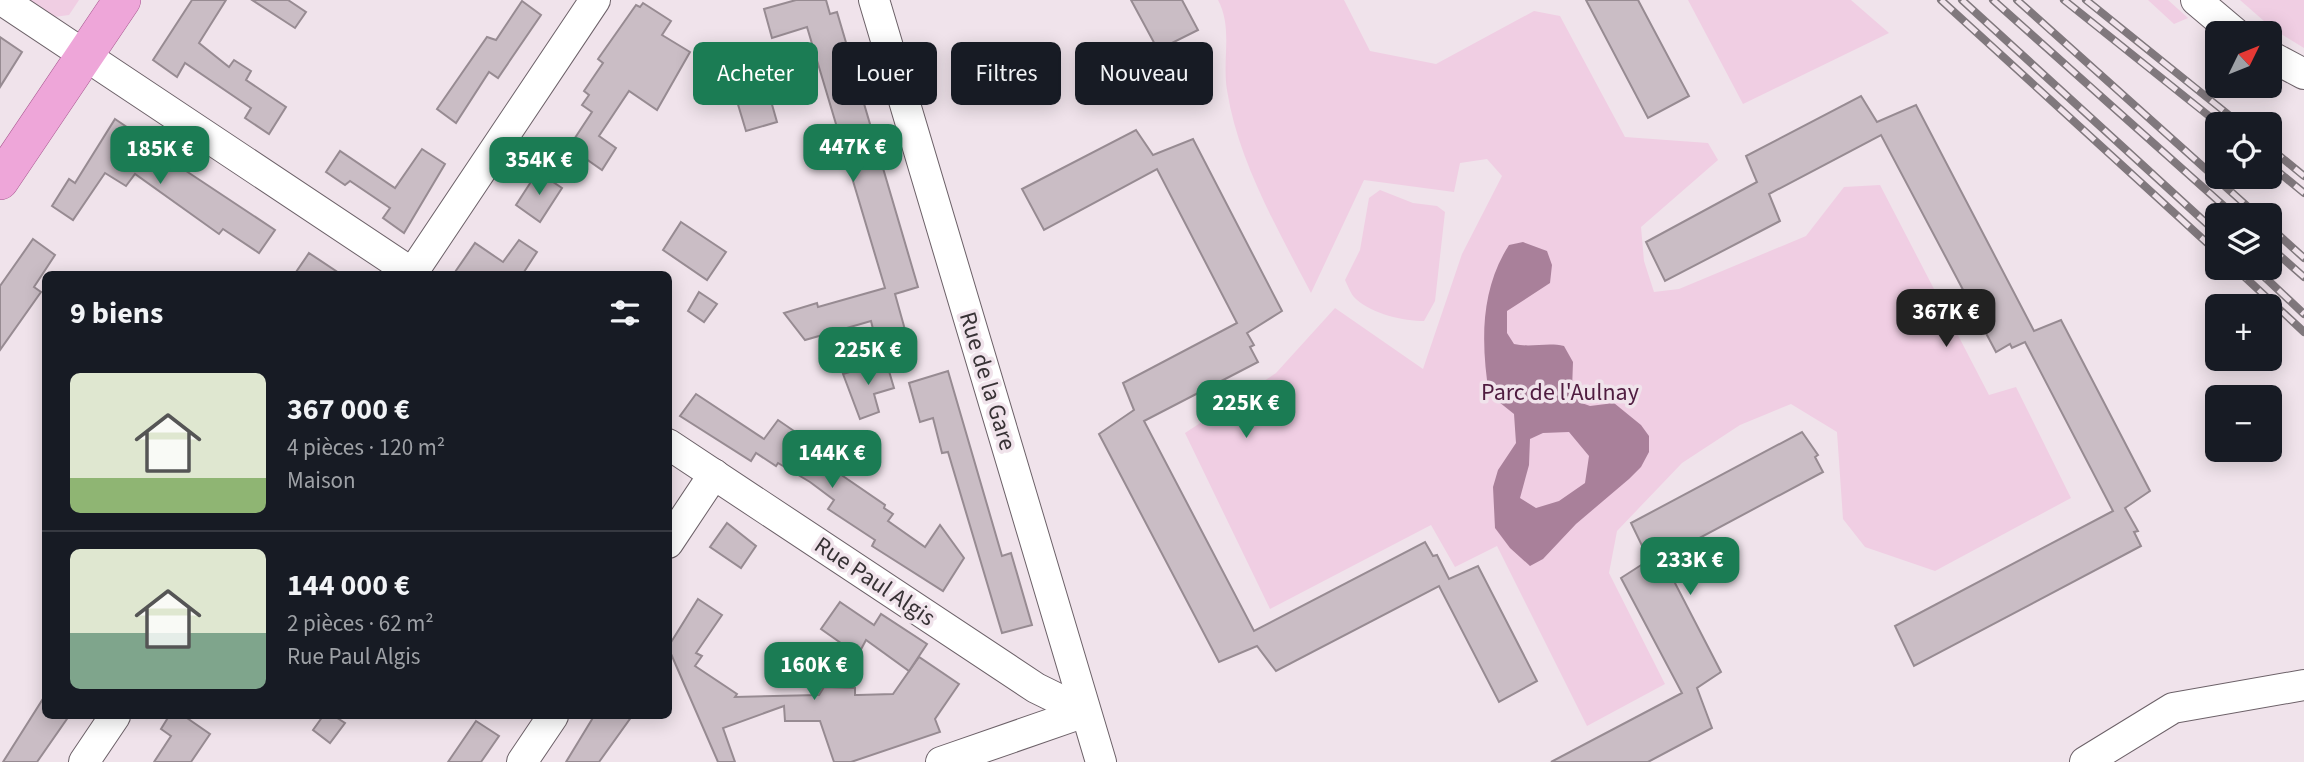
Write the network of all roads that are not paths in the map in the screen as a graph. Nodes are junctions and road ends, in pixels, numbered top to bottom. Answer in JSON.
{"nodes":[{"id":1,"x":2,"y":0,"type":"edge"},
{"id":2,"x":122,"y":0,"type":"edge"},
{"id":3,"x":594,"y":0,"type":"edge"},
{"id":4,"x":874,"y":0,"type":"edge"},
{"id":5,"x":2196,"y":0,"type":"edge"},
{"id":6,"x":2221,"y":21,"type":"edge"},
{"id":7,"x":85,"y":55,"type":"junction"},
{"id":8,"x":2282,"y":62,"type":"edge"},
{"id":9,"x":2304,"y":74,"type":"edge"},
{"id":10,"x":0,"y":181,"type":"edge"},
{"id":11,"x":409,"y":271,"type":"edge"},
{"id":12,"x":415,"y":271,"type":"edge"},
{"id":13,"x":672,"y":447,"type":"edge"},
{"id":14,"x":714,"y":474,"type":"junction"},
{"id":15,"x":672,"y":537,"type":"edge"},
{"id":16,"x":2304,"y":685,"type":"edge"},
{"id":17,"x":1085,"y":712,"type":"junction"},
{"id":18,"x":114,"y":719,"type":"edge"},
{"id":19,"x":551,"y":719,"type":"edge"},
{"id":20,"x":84,"y":762,"type":"edge"},
{"id":21,"x":522,"y":762,"type":"edge"},
{"id":22,"x":941,"y":762,"type":"edge"},
{"id":23,"x":1101,"y":762,"type":"edge"},
{"id":24,"x":2085,"y":762,"type":"edge"}],
"edges":[{"from":1,"to":7,"type":"street"},
{"from":2,"to":7,"type":"main road"},
{"from":3,"to":12,"type":"street"},
{"from":4,"to":17,"type":"street","name":"Rue de la Gare"},
{"from":5,"to":6,"type":"street"},
{"from":7,"to":10,"type":"main road"},
{"from":7,"to":11,"type":"street"},
{"from":8,"to":9,"type":"street"},
{"from":13,"to":14,"type":"street","name":"Rue Paul Algis"},
{"from":14,"to":15,"type":"street"},
{"from":14,"to":17,"type":"street","name":"Rue Paul Algis"},
{"from":16,"to":24,"type":"street"},
{"from":17,"to":22,"type":"street"},
{"from":17,"to":23,"type":"street","name":"Rue de la Gare"},
{"from":18,"to":20,"type":"street"},
{"from":19,"to":21,"type":"street"}]}
